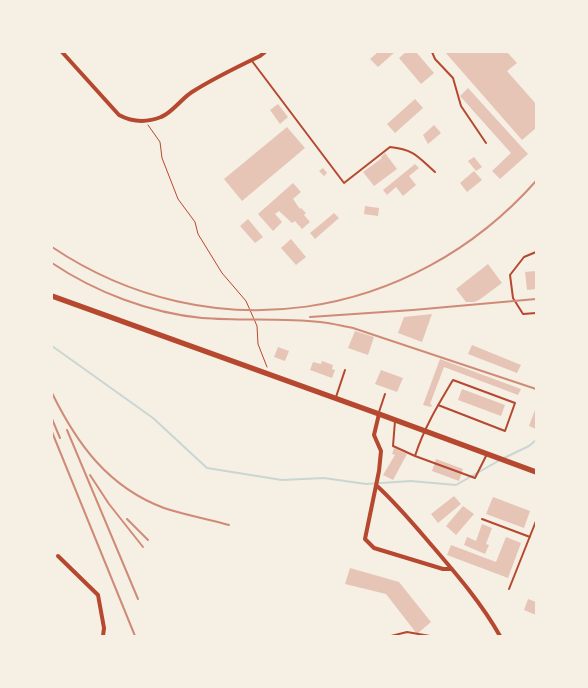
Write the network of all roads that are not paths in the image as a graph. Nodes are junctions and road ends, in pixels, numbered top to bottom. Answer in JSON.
{"nodes":[{"id":1,"x":62,"y":52,"type":"edge"},
{"id":2,"x":264,"y":52,"type":"edge"},
{"id":3,"x":432,"y":52,"type":"edge"},
{"id":4,"x":252,"y":60,"type":"junction"},
{"id":5,"x":486,"y":143,"type":"dead end"},
{"id":6,"x":435,"y":172,"type":"dead end"},
{"id":7,"x":536,"y":252,"type":"edge"},
{"id":8,"x":52,"y":296,"type":"edge"},
{"id":9,"x":536,"y":313,"type":"edge"},
{"id":10,"x":345,"y":370,"type":"dead end"},
{"id":11,"x":385,"y":394,"type":"dead end"},
{"id":12,"x":335,"y":399,"type":"junction"},
{"id":13,"x":438,"y":405,"type":"junction"},
{"id":14,"x":379,"y":414,"type":"junction"},
{"id":15,"x":395,"y":420,"type":"junction"},
{"id":16,"x":423,"y":431,"type":"junction"},
{"id":17,"x":487,"y":454,"type":"junction"},
{"id":18,"x":415,"y":456,"type":"junction"},
{"id":19,"x":536,"y":472,"type":"edge"},
{"id":20,"x":376,"y":485,"type":"junction"},
{"id":21,"x":482,"y":518,"type":"dead end"},
{"id":22,"x":536,"y":521,"type":"edge"},
{"id":23,"x":530,"y":537,"type":"junction"},
{"id":24,"x":58,"y":556,"type":"dead end"},
{"id":25,"x":452,"y":569,"type":"junction"},
{"id":26,"x":509,"y":589,"type":"dead end"},
{"id":27,"x":103,"y":636,"type":"edge"},
{"id":28,"x":391,"y":636,"type":"edge"},
{"id":29,"x":430,"y":636,"type":"edge"},
{"id":30,"x":500,"y":636,"type":"edge"}],
"edges":[{"from":1,"to":4,"type":"street"},
{"from":2,"to":4,"type":"street"},
{"from":3,"to":5,"type":"lane"},
{"from":4,"to":6,"type":"lane"},
{"from":7,"to":9,"type":"lane"},
{"from":8,"to":12,"type":"main road"},
{"from":10,"to":12,"type":"lane"},
{"from":11,"to":14,"type":"lane"},
{"from":12,"to":14,"type":"main road"},
{"from":13,"to":13,"type":"lane"},
{"from":13,"to":16,"type":"lane"},
{"from":14,"to":15,"type":"main road"},
{"from":14,"to":20,"type":"street"},
{"from":15,"to":16,"type":"main road"},
{"from":15,"to":18,"type":"lane"},
{"from":16,"to":17,"type":"main road"},
{"from":16,"to":18,"type":"lane"},
{"from":17,"to":18,"type":"lane"},
{"from":17,"to":19,"type":"main road"},
{"from":20,"to":25,"type":"street"},
{"from":20,"to":25,"type":"street"},
{"from":21,"to":23,"type":"lane"},
{"from":22,"to":23,"type":"lane"},
{"from":23,"to":26,"type":"lane"},
{"from":24,"to":27,"type":"street"},
{"from":25,"to":30,"type":"street"},
{"from":28,"to":29,"type":"lane"}]}
